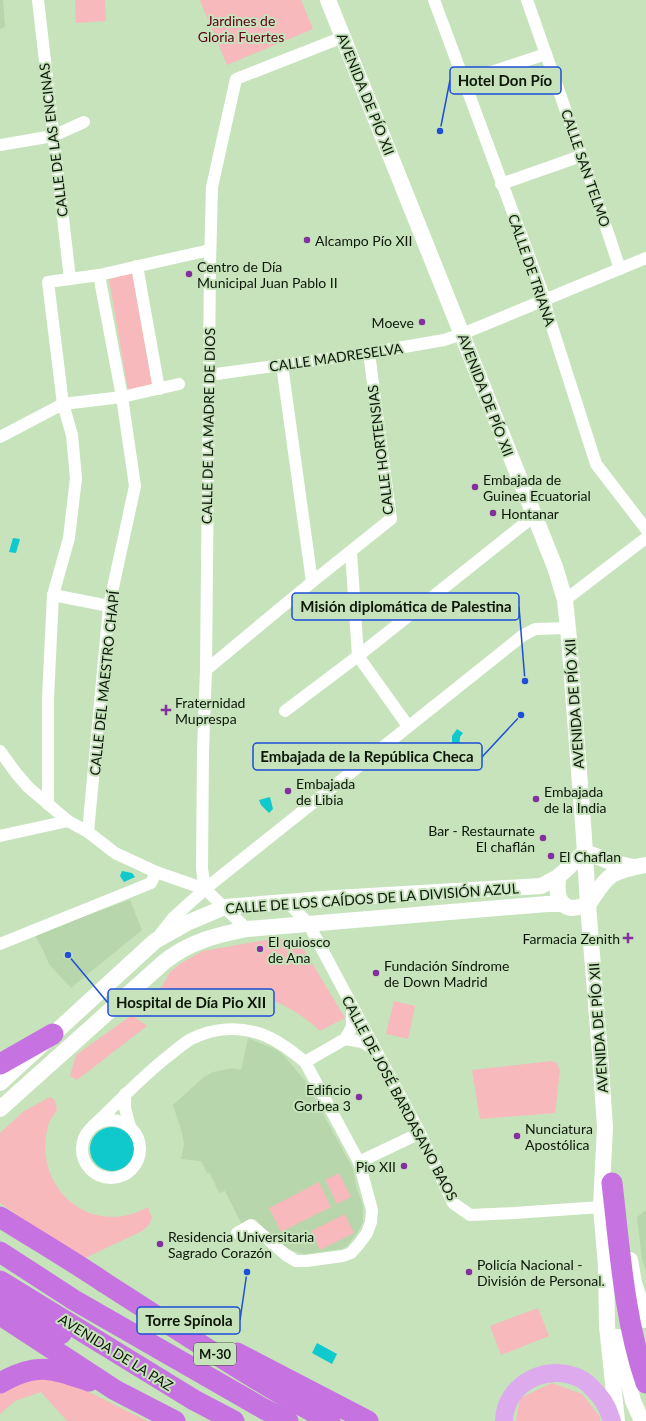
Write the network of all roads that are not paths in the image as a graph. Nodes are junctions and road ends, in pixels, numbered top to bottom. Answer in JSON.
{"nodes":[{"id":1,"x":38,"y":0,"type":"edge"},
{"id":2,"x":328,"y":0,"type":"edge"},
{"id":3,"x":434,"y":0,"type":"edge"},
{"id":4,"x":527,"y":0,"type":"edge"},
{"id":5,"x":343,"y":37,"type":"junction"},
{"id":6,"x":546,"y":54,"type":"junction"},
{"id":7,"x":464,"y":81,"type":"junction"},
{"id":8,"x":84,"y":122,"type":"dead end"},
{"id":9,"x":53,"y":136,"type":"junction"},
{"id":10,"x":0,"y":145,"type":"edge"},
{"id":11,"x":582,"y":156,"type":"junction"},
{"id":12,"x":502,"y":184,"type":"junction"},
{"id":13,"x":210,"y":250,"type":"junction"},
{"id":14,"x":646,"y":258,"type":"edge"},
{"id":15,"x":137,"y":266,"type":"junction"},
{"id":16,"x":620,"y":269,"type":"junction"},
{"id":17,"x":100,"y":275,"type":"junction"},
{"id":18,"x":70,"y":279,"type":"junction"},
{"id":19,"x":545,"y":299,"type":"junction"},
{"id":20,"x":462,"y":334,"type":"junction"},
{"id":21,"x":369,"y":353,"type":"junction"},
{"id":22,"x":282,"y":365,"type":"junction"},
{"id":23,"x":209,"y":375,"type":"junction"},
{"id":24,"x":179,"y":384,"type":"dead end"},
{"id":25,"x":159,"y":389,"type":"junction"},
{"id":26,"x":122,"y":397,"type":"junction"},
{"id":27,"x":63,"y":404,"type":"junction"},
{"id":28,"x":0,"y":438,"type":"edge"},
{"id":29,"x":534,"y":516,"type":"junction"},
{"id":30,"x":646,"y":529,"type":"edge"},
{"id":31,"x":646,"y":538,"type":"edge"},
{"id":32,"x":351,"y":552,"type":"junction"},
{"id":33,"x":312,"y":582,"type":"junction"},
{"id":34,"x":53,"y":595,"type":"junction"},
{"id":35,"x":565,"y":600,"type":"junction"},
{"id":36,"x":109,"y":606,"type":"junction"},
{"id":37,"x":568,"y":628,"type":"junction"},
{"id":38,"x":358,"y":656,"type":"junction"},
{"id":39,"x":206,"y":670,"type":"junction"},
{"id":40,"x":285,"y":710,"type":"dead end"},
{"id":41,"x":408,"y":726,"type":"junction"},
{"id":42,"x":0,"y":751,"type":"edge"},
{"id":43,"x":48,"y":804,"type":"junction"},
{"id":44,"x":68,"y":821,"type":"junction"},
{"id":45,"x":88,"y":832,"type":"junction"},
{"id":46,"x":0,"y":836,"type":"edge"},
{"id":47,"x":585,"y":852,"type":"junction"},
{"id":48,"x":640,"y":866,"type":"edge"},
{"id":49,"x":612,"y":869,"type":"junction"},
{"id":50,"x":156,"y":872,"type":"junction"},
{"id":51,"x":558,"y":877,"type":"junction"},
{"id":52,"x":205,"y":889,"type":"junction"},
{"id":53,"x":288,"y":903,"type":"junction"},
{"id":54,"x":563,"y":904,"type":"junction"},
{"id":55,"x":588,"y":905,"type":"junction"},
{"id":56,"x":225,"y":908,"type":"junction"},
{"id":57,"x":308,"y":923,"type":"junction"},
{"id":58,"x":247,"y":929,"type":"junction"},
{"id":59,"x":155,"y":941,"type":"junction"},
{"id":60,"x":0,"y":944,"type":"edge"},
{"id":61,"x":352,"y":1005,"type":"junction"},
{"id":62,"x":53,"y":1034,"type":"junction"},
{"id":63,"x":345,"y":1039,"type":"junction"},
{"id":64,"x":376,"y":1050,"type":"junction"},
{"id":65,"x":305,"y":1062,"type":"junction"},
{"id":66,"x":0,"y":1064,"type":"edge"},
{"id":67,"x":0,"y":1083,"type":"edge"},
{"id":68,"x":125,"y":1094,"type":"junction"},
{"id":69,"x":0,"y":1110,"type":"edge"},
{"id":70,"x":92,"y":1126,"type":"junction"},
{"id":71,"x":130,"y":1127,"type":"junction"},
{"id":72,"x":604,"y":1127,"type":"junction"},
{"id":73,"x":420,"y":1133,"type":"junction"},
{"id":74,"x":359,"y":1162,"type":"junction"},
{"id":75,"x":612,"y":1183,"type":"junction"},
{"id":76,"x":601,"y":1207,"type":"junction"},
{"id":77,"x":0,"y":1217,"type":"edge"},
{"id":78,"x":236,"y":1233,"type":"dead end"},
{"id":79,"x":0,"y":1252,"type":"edge"},
{"id":80,"x":606,"y":1266,"type":"junction"},
{"id":81,"x":0,"y":1281,"type":"edge"},
{"id":82,"x":104,"y":1282,"type":"junction"},
{"id":83,"x":0,"y":1300,"type":"edge"},
{"id":84,"x":0,"y":1314,"type":"edge"},
{"id":85,"x":646,"y":1320,"type":"edge"},
{"id":86,"x":0,"y":1383,"type":"edge"},
{"id":87,"x":646,"y":1383,"type":"edge"},
{"id":88,"x":115,"y":1390,"type":"junction"},
{"id":89,"x":194,"y":1400,"type":"junction"},
{"id":90,"x":175,"y":1421,"type":"edge"},
{"id":91,"x":234,"y":1421,"type":"edge"},
{"id":92,"x":288,"y":1421,"type":"edge"},
{"id":93,"x":330,"y":1421,"type":"edge"},
{"id":94,"x":368,"y":1421,"type":"edge"},
{"id":95,"x":504,"y":1421,"type":"edge"},
{"id":96,"x":612,"y":1421,"type":"edge"},
{"id":97,"x":617,"y":1421,"type":"edge"},
{"id":98,"x":642,"y":1421,"type":"edge"}],
"edges":[{"from":1,"to":9,"type":"street","name":"CALLE DE LAS ENCINAS"},
{"from":2,"to":5,"type":"main road","name":"AVENIDA DE PÍO XII"},
{"from":3,"to":7,"type":"street","name":"CALLE DE TRIANA"},
{"from":4,"to":6,"type":"street","name":"CALLE SAN TELMO"},
{"from":5,"to":13,"type":"street","name":"CALLE DE LA MADRE DE DIOS"},
{"from":5,"to":20,"type":"main road","name":"AVENIDA DE PÍO XII"},
{"from":6,"to":7,"type":"street"},
{"from":6,"to":11,"type":"street","name":"CALLE SAN TELMO"},
{"from":7,"to":12,"type":"street","name":"CALLE DE TRIANA"},
{"from":8,"to":9,"type":"street"},
{"from":9,"to":10,"type":"street"},
{"from":9,"to":18,"type":"street","name":"CALLE DE LAS ENCINAS"},
{"from":11,"to":12,"type":"street"},
{"from":11,"to":16,"type":"street","name":"CALLE SAN TELMO"},
{"from":12,"to":19,"type":"street","name":"CALLE DE TRIANA"},
{"from":13,"to":15,"type":"street"},
{"from":13,"to":23,"type":"street","name":"CALLE DE LA MADRE DE DIOS"},
{"from":14,"to":16,"type":"street","name":"CALLE MADRESELVA"},
{"from":15,"to":17,"type":"street"},
{"from":15,"to":25,"type":"street"},
{"from":16,"to":19,"type":"street","name":"CALLE MADRESELVA"},
{"from":17,"to":18,"type":"street"},
{"from":17,"to":26,"type":"street","name":"CALLE DEL MAESTRO CHAPÍ"},
{"from":18,"to":27,"type":"street"},
{"from":19,"to":20,"type":"street","name":"CALLE MADRESELVA"},
{"from":19,"to":30,"type":"street","name":"CALLE DE TRIANA"},
{"from":20,"to":21,"type":"street","name":"CALLE MADRESELVA"},
{"from":20,"to":29,"type":"main road","name":"AVENIDA DE PÍO XII"},
{"from":21,"to":22,"type":"street","name":"CALLE MADRESELVA"},
{"from":21,"to":32,"type":"street","name":"CALLE HORTENSIAS"},
{"from":22,"to":23,"type":"street","name":"CALLE MADRESELVA"},
{"from":22,"to":33,"type":"street"},
{"from":23,"to":39,"type":"street","name":"CALLE DE LA MADRE DE DIOS"},
{"from":24,"to":25,"type":"street"},
{"from":25,"to":26,"type":"street"},
{"from":26,"to":27,"type":"street"},
{"from":26,"to":36,"type":"street","name":"CALLE DEL MAESTRO CHAPÍ"},
{"from":27,"to":28,"type":"street"},
{"from":27,"to":34,"type":"street"},
{"from":29,"to":35,"type":"main road","name":"AVENIDA DE PÍO XII"},
{"from":29,"to":38,"type":"street"},
{"from":31,"to":35,"type":"street"},
{"from":32,"to":33,"type":"street","name":"CALLE HORTENSIAS"},
{"from":32,"to":38,"type":"street"},
{"from":33,"to":39,"type":"street","name":"CALLE HORTENSIAS"},
{"from":34,"to":36,"type":"street"},
{"from":34,"to":43,"type":"street"},
{"from":35,"to":37,"type":"main road","name":"AVENIDA DE PÍO XII"},
{"from":36,"to":45,"type":"street","name":"CALLE DEL MAESTRO CHAPÍ"},
{"from":37,"to":41,"type":"street"},
{"from":37,"to":47,"type":"main road","name":"AVENIDA DE PÍO XII"},
{"from":38,"to":40,"type":"street"},
{"from":38,"to":41,"type":"street"},
{"from":39,"to":52,"type":"street","name":"CALLE DE LA MADRE DE DIOS"},
{"from":41,"to":52,"type":"street"},
{"from":42,"to":43,"type":"street"},
{"from":43,"to":44,"type":"street"},
{"from":44,"to":45,"type":"street"},
{"from":44,"to":46,"type":"street"},
{"from":45,"to":50,"type":"street"},
{"from":47,"to":49,"type":"main road"},
{"from":47,"to":51,"type":"main road"},
{"from":47,"to":55,"type":"main road","name":"AVENIDA DE PÍO XII"},
{"from":48,"to":49,"type":"main road"},
{"from":49,"to":55,"type":"main road"},
{"from":50,"to":52,"type":"street"},
{"from":50,"to":60,"type":"street"},
{"from":51,"to":53,"type":"main road","name":"CALLE DE LOS CAÍDOS DE LA DIVISIÓN AZUL"},
{"from":51,"to":54,"type":"main road"},
{"from":52,"to":56,"type":"street"},
{"from":52,"to":59,"type":"street"},
{"from":53,"to":56,"type":"main road","name":"CALLE DE LOS CAÍDOS DE LA DIVISIÓN AZUL"},
{"from":53,"to":57,"type":"street","name":"CALLE DE JOSÉ BARDASANO BAOS"},
{"from":54,"to":55,"type":"main road"},
{"from":54,"to":57,"type":"main road","name":"CALLE DE LOS CAÍDOS DE LA DIVISIÓN AZUL"},
{"from":55,"to":72,"type":"main road","name":"AVENIDA DE PÍO XII"},
{"from":56,"to":58,"type":"street"},
{"from":56,"to":59,"type":"main road","name":"CALLE DE LOS CAÍDOS DE LA DIVISIÓN AZUL"},
{"from":57,"to":58,"type":"main road","name":"CALLE DE LOS CAÍDOS DE LA DIVISIÓN AZUL"},
{"from":57,"to":61,"type":"street","name":"CALLE DE JOSÉ BARDASANO BAOS"},
{"from":58,"to":69,"type":"main road","name":"CALLE DE LOS CAÍDOS DE LA DIVISIÓN AZUL"},
{"from":59,"to":62,"type":"main road","name":"CALLE DE LOS CAÍDOS DE LA DIVISIÓN AZUL"},
{"from":61,"to":63,"type":"street"},
{"from":61,"to":64,"type":"street","name":"CALLE DE JOSÉ BARDASANO BAOS"},
{"from":62,"to":66,"type":"highway"},
{"from":62,"to":67,"type":"main road","name":"CALLE DE LOS CAÍDOS DE LA DIVISIÓN AZUL"},
{"from":63,"to":64,"type":"street"},
{"from":63,"to":65,"type":"street"},
{"from":64,"to":73,"type":"street","name":"CALLE DE JOSÉ BARDASANO BAOS"},
{"from":65,"to":68,"type":"street"},
{"from":65,"to":74,"type":"street"},
{"from":68,"to":70,"type":"street"},
{"from":68,"to":71,"type":"street"},
{"from":70,"to":71,"type":"street"},
{"from":70,"to":71,"type":"street"},
{"from":72,"to":75,"type":"main road","name":"AVENIDA DE PÍO XII"},
{"from":72,"to":76,"type":"main road","name":"AVENIDA DE PÍO XII"},
{"from":73,"to":74,"type":"street"},
{"from":73,"to":76,"type":"street","name":"CALLE DE JOSÉ BARDASANO BAOS"},
{"from":74,"to":78,"type":"street"},
{"from":75,"to":85,"type":"main road","name":"AVENIDA DE PÍO XII"},
{"from":75,"to":87,"type":"highway"},
{"from":76,"to":80,"type":"main road","name":"AVENIDA DE PÍO XII"},
{"from":77,"to":82,"type":"highway","number":"M-30"},
{"from":79,"to":92,"type":"highway","name":"AVENIDA DE LA PAZ","number":"M-30"},
{"from":80,"to":97,"type":"main road","name":"AVENIDA DE PÍO XII"},
{"from":80,"to":98,"type":"main road","name":"AVENIDA DE PÍO XII"},
{"from":81,"to":89,"type":"highway","name":"AVENIDA DE LA PAZ"},
{"from":82,"to":93,"type":"highway","number":"M-30"},
{"from":82,"to":94,"type":"highway"},
{"from":83,"to":89,"type":"highway"},
{"from":84,"to":88,"type":"highway"},
{"from":86,"to":88,"type":"highway"},
{"from":88,"to":90,"type":"highway"},
{"from":89,"to":91,"type":"highway","name":"AVENIDA DE LA PAZ"},
{"from":95,"to":96,"type":"main road"}]}
